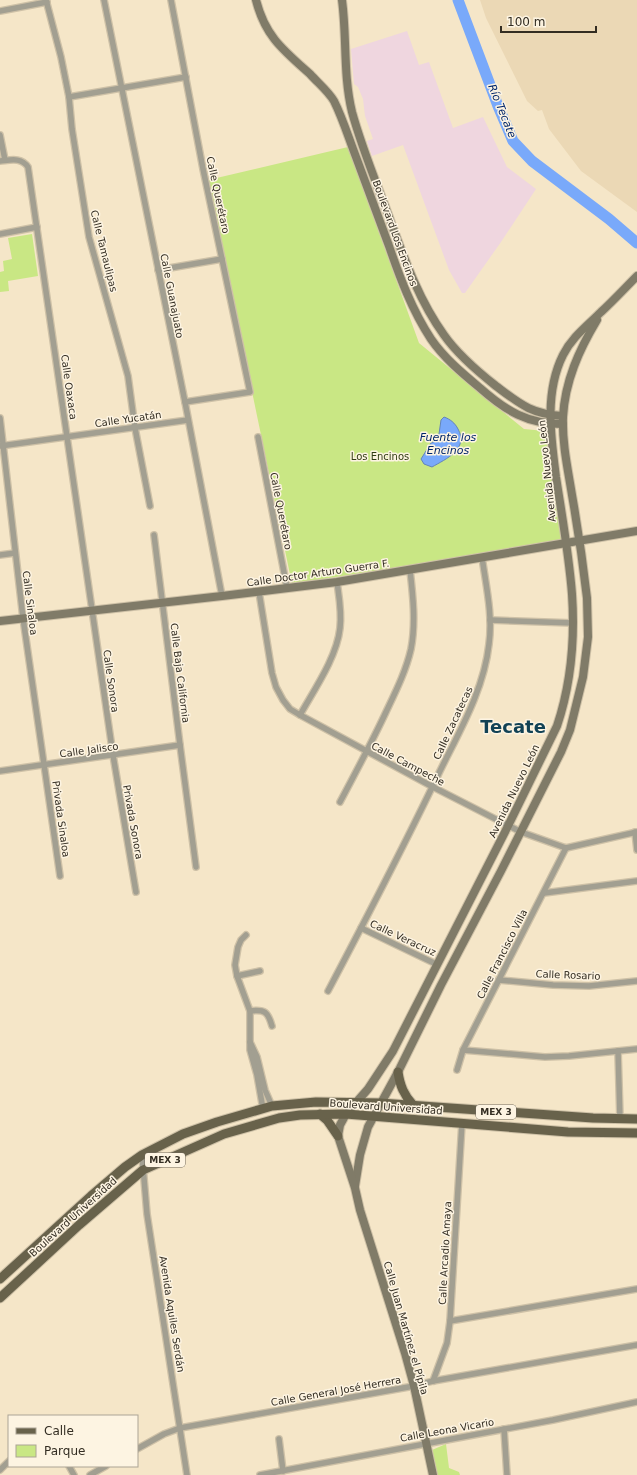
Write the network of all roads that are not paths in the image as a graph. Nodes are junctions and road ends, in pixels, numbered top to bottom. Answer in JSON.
{"nodes":[{"id":1,"x":104,"y":0,"type":"edge"},
{"id":2,"x":171,"y":0,"type":"edge"},
{"id":3,"x":256,"y":0,"type":"edge"},
{"id":4,"x":342,"y":0,"type":"edge"},
{"id":5,"x":47,"y":1,"type":"edge"},
{"id":6,"x":0,"y":11,"type":"edge"},
{"id":7,"x":186,"y":77,"type":"junction"},
{"id":8,"x":121,"y":88,"type":"junction"},
{"id":9,"x":69,"y":97,"type":"junction"},
{"id":10,"x":0,"y":135,"type":"edge"},
{"id":11,"x":2,"y":160,"type":"edge"},
{"id":12,"x":37,"y":227,"type":"junction"},
{"id":13,"x":0,"y":234,"type":"edge"},
{"id":14,"x":222,"y":258,"type":"junction"},
{"id":15,"x":407,"y":265,"type":"junction"},
{"id":16,"x":397,"y":268,"type":"junction"},
{"id":17,"x":158,"y":270,"type":"junction"},
{"id":18,"x":637,"y":276,"type":"edge"},
{"id":19,"x":601,"y":312,"type":"junction"},
{"id":20,"x":185,"y":402,"type":"junction"},
{"id":21,"x":550,"y":415,"type":"junction"},
{"id":22,"x":0,"y":418,"type":"edge"},
{"id":23,"x":188,"y":420,"type":"junction"},
{"id":24,"x":563,"y":420,"type":"junction"},
{"id":25,"x":550,"y":424,"type":"junction"},
{"id":26,"x":135,"y":428,"type":"junction"},
{"id":27,"x":66,"y":437,"type":"junction"},
{"id":28,"x":258,"y":437,"type":"dead end"},
{"id":29,"x":1,"y":446,"type":"edge"},
{"id":30,"x":150,"y":506,"type":"dead end"},
{"id":31,"x":637,"y":531,"type":"edge"},
{"id":32,"x":154,"y":535,"type":"dead end"},
{"id":33,"x":579,"y":540,"type":"junction"},
{"id":34,"x":565,"y":542,"type":"junction"},
{"id":35,"x":15,"y":553,"type":"junction"},
{"id":36,"x":0,"y":555,"type":"edge"},
{"id":37,"x":482,"y":557,"type":"junction"},
{"id":38,"x":410,"y":570,"type":"junction"},
{"id":39,"x":337,"y":582,"type":"junction"},
{"id":40,"x":287,"y":588,"type":"junction"},
{"id":41,"x":259,"y":592,"type":"junction"},
{"id":42,"x":222,"y":596,"type":"junction"},
{"id":43,"x":162,"y":603,"type":"junction"},
{"id":44,"x":92,"y":610,"type":"junction"},
{"id":45,"x":22,"y":618,"type":"junction"},
{"id":46,"x":490,"y":620,"type":"junction"},
{"id":47,"x":0,"y":621,"type":"edge"},
{"id":48,"x":573,"y":623,"type":"junction"},
{"id":49,"x":300,"y":715,"type":"junction"},
{"id":50,"x":180,"y":745,"type":"junction"},
{"id":51,"x":367,"y":752,"type":"junction"},
{"id":52,"x":113,"y":756,"type":"junction"},
{"id":53,"x":44,"y":765,"type":"junction"},
{"id":54,"x":0,"y":771,"type":"edge"},
{"id":55,"x":433,"y":787,"type":"junction"},
{"id":56,"x":340,"y":802,"type":"dead end"},
{"id":57,"x":508,"y":826,"type":"junction"},
{"id":58,"x":521,"y":832,"type":"junction"},
{"id":59,"x":636,"y":832,"type":"edge"},
{"id":60,"x":566,"y":848,"type":"junction"},
{"id":61,"x":637,"y":850,"type":"edge"},
{"id":62,"x":196,"y":867,"type":"dead end"},
{"id":63,"x":60,"y":876,"type":"dead end"},
{"id":64,"x":637,"y":881,"type":"edge"},
{"id":65,"x":136,"y":892,"type":"dead end"},
{"id":66,"x":544,"y":893,"type":"junction"},
{"id":67,"x":361,"y":928,"type":"junction"},
{"id":68,"x":246,"y":935,"type":"dead end"},
{"id":69,"x":436,"y":964,"type":"junction"},
{"id":70,"x":260,"y":971,"type":"dead end"},
{"id":71,"x":237,"y":976,"type":"junction"},
{"id":72,"x":499,"y":980,"type":"junction"},
{"id":73,"x":637,"y":981,"type":"edge"},
{"id":74,"x":328,"y":991,"type":"dead end"},
{"id":75,"x":250,"y":1011,"type":"junction"},
{"id":76,"x":272,"y":1026,"type":"dead end"},
{"id":77,"x":250,"y":1042,"type":"junction"},
{"id":78,"x":637,"y":1049,"type":"edge"},
{"id":79,"x":463,"y":1050,"type":"junction"},
{"id":80,"x":618,"y":1050,"type":"junction"},
{"id":81,"x":457,"y":1070,"type":"dead end"},
{"id":82,"x":398,"y":1072,"type":"junction"},
{"id":83,"x":355,"y":1103,"type":"junction"},
{"id":84,"x":380,"y":1103,"type":"junction"},
{"id":85,"x":413,"y":1106,"type":"junction"},
{"id":86,"x":268,"y":1107,"type":"junction"},
{"id":87,"x":320,"y":1114,"type":"junction"},
{"id":88,"x":346,"y":1114,"type":"junction"},
{"id":89,"x":374,"y":1116,"type":"junction"},
{"id":90,"x":592,"y":1118,"type":"junction"},
{"id":91,"x":620,"y":1119,"type":"junction"},
{"id":92,"x":637,"y":1119,"type":"edge"},
{"id":93,"x":462,"y":1123,"type":"junction"},
{"id":94,"x":568,"y":1132,"type":"junction"},
{"id":95,"x":637,"y":1133,"type":"edge"},
{"id":96,"x":338,"y":1136,"type":"junction"},
{"id":97,"x":142,"y":1155,"type":"junction"},
{"id":98,"x":143,"y":1170,"type":"junction"},
{"id":99,"x":355,"y":1188,"type":"junction"},
{"id":100,"x":0,"y":1279,"type":"edge"},
{"id":101,"x":637,"y":1289,"type":"edge"},
{"id":102,"x":0,"y":1298,"type":"edge"},
{"id":103,"x":450,"y":1322,"type":"junction"},
{"id":104,"x":637,"y":1345,"type":"edge"},
{"id":105,"x":433,"y":1381,"type":"junction"},
{"id":106,"x":414,"y":1386,"type":"junction"},
{"id":107,"x":637,"y":1402,"type":"edge"},
{"id":108,"x":180,"y":1428,"type":"junction"},
{"id":109,"x":504,"y":1429,"type":"junction"},
{"id":110,"x":279,"y":1439,"type":"dead end"},
{"id":111,"x":426,"y":1443,"type":"junction"},
{"id":112,"x":138,"y":1448,"type":"edge"},
{"id":113,"x":8,"y":1462,"type":"edge"},
{"id":114,"x":104,"y":1467,"type":"edge"},
{"id":115,"x":0,"y":1470,"type":"edge"},
{"id":116,"x":283,"y":1470,"type":"junction"},
{"id":117,"x":90,"y":1475,"type":"edge"},
{"id":118,"x":188,"y":1475,"type":"edge"},
{"id":119,"x":260,"y":1475,"type":"edge"},
{"id":120,"x":433,"y":1475,"type":"edge"},
{"id":121,"x":507,"y":1475,"type":"edge"}],
"edges":[{"from":1,"to":8,"type":"street","name":"Calle Guanajuato"},
{"from":2,"to":7,"type":"street","name":"Calle Querétaro"},
{"from":3,"to":16,"type":"main road","name":"Boulevard Los Encinos"},
{"from":4,"to":15,"type":"main road","name":"Boulevard Los Encinos"},
{"from":5,"to":6,"type":"street"},
{"from":5,"to":9,"type":"street","name":"Calle Tamaulipas"},
{"from":7,"to":8,"type":"street"},
{"from":7,"to":14,"type":"street","name":"Calle Querétaro"},
{"from":8,"to":9,"type":"street"},
{"from":8,"to":17,"type":"street","name":"Calle Guanajuato"},
{"from":9,"to":26,"type":"street","name":"Calle Tamaulipas"},
{"from":10,"to":11,"type":"street"},
{"from":11,"to":12,"type":"street","name":"Calle Oaxaca"},
{"from":12,"to":13,"type":"street"},
{"from":12,"to":27,"type":"street","name":"Calle Oaxaca"},
{"from":14,"to":17,"type":"street"},
{"from":14,"to":20,"type":"street","name":"Calle Querétaro"},
{"from":15,"to":16,"type":"main road"},
{"from":15,"to":21,"type":"main road","name":"Boulevard Los Encinos"},
{"from":16,"to":25,"type":"main road","name":"Boulevard Los Encinos"},
{"from":17,"to":20,"type":"street","name":"Calle Guanajuato"},
{"from":18,"to":19,"type":"main road"},
{"from":19,"to":21,"type":"main road","name":"Avenida Nuevo León"},
{"from":19,"to":24,"type":"main road","name":"Avenida Nuevo León"},
{"from":20,"to":23,"type":"street","name":"Calle Guanajuato"},
{"from":21,"to":24,"type":"main road","name":"Boulevard Los Encinos"},
{"from":21,"to":25,"type":"main road","name":"Avenida Nuevo León"},
{"from":22,"to":29,"type":"street","name":"Calle Sinaloa"},
{"from":23,"to":26,"type":"street","name":"Calle Yucatán"},
{"from":23,"to":42,"type":"street","name":"Calle Guanajuato"},
{"from":24,"to":25,"type":"main road","name":"Boulevard Los Encinos"},
{"from":24,"to":33,"type":"main road","name":"Avenida Nuevo León"},
{"from":25,"to":34,"type":"main road","name":"Avenida Nuevo León"},
{"from":26,"to":27,"type":"street","name":"Calle Yucatán"},
{"from":26,"to":30,"type":"street","name":"Calle Tamaulipas"},
{"from":27,"to":29,"type":"street","name":"Calle Yucatán"},
{"from":27,"to":44,"type":"street","name":"Calle Oaxaca"},
{"from":28,"to":40,"type":"street","name":"Calle Querétaro"},
{"from":29,"to":35,"type":"street","name":"Calle Sinaloa"},
{"from":31,"to":33,"type":"main road","name":"Calle Doctor Arturo Guerra F."},
{"from":32,"to":43,"type":"street"},
{"from":33,"to":34,"type":"main road","name":"Calle Doctor Arturo Guerra F."},
{"from":33,"to":58,"type":"main road","name":"Avenida Nuevo León"},
{"from":34,"to":37,"type":"main road","name":"Calle Doctor Arturo Guerra F."},
{"from":34,"to":48,"type":"main road","name":"Avenida Nuevo León"},
{"from":35,"to":36,"type":"street"},
{"from":35,"to":45,"type":"street","name":"Calle Sinaloa"},
{"from":37,"to":38,"type":"main road","name":"Calle Doctor Arturo Guerra F."},
{"from":37,"to":46,"type":"street","name":"Calle Zacatecas"},
{"from":38,"to":39,"type":"main road","name":"Calle Doctor Arturo Guerra F."},
{"from":38,"to":51,"type":"street"},
{"from":39,"to":40,"type":"main road","name":"Calle Doctor Arturo Guerra F."},
{"from":39,"to":49,"type":"street"},
{"from":40,"to":41,"type":"main road","name":"Calle Doctor Arturo Guerra F."},
{"from":41,"to":42,"type":"main road","name":"Calle Doctor Arturo Guerra F."},
{"from":41,"to":49,"type":"street","name":"Calle Campeche"},
{"from":42,"to":43,"type":"main road","name":"Calle Doctor Arturo Guerra F."},
{"from":43,"to":44,"type":"main road","name":"Calle Doctor Arturo Guerra F."},
{"from":43,"to":50,"type":"street","name":"Calle Baja California"},
{"from":44,"to":45,"type":"main road","name":"Calle Doctor Arturo Guerra F."},
{"from":44,"to":52,"type":"street","name":"Calle Sonora"},
{"from":45,"to":47,"type":"main road","name":"Calle Doctor Arturo Guerra F."},
{"from":45,"to":53,"type":"street","name":"Calle Sinaloa"},
{"from":46,"to":48,"type":"street"},
{"from":46,"to":55,"type":"street","name":"Calle Zacatecas"},
{"from":48,"to":57,"type":"main road","name":"Avenida Nuevo León"},
{"from":49,"to":51,"type":"street","name":"Calle Campeche"},
{"from":50,"to":52,"type":"street","name":"Calle Jalisco"},
{"from":50,"to":62,"type":"street","name":"Calle Baja California"},
{"from":51,"to":55,"type":"street","name":"Calle Campeche"},
{"from":51,"to":56,"type":"street"},
{"from":52,"to":53,"type":"street","name":"Calle Jalisco"},
{"from":52,"to":65,"type":"street","name":"Privada Sonora"},
{"from":53,"to":54,"type":"street","name":"Calle Jalisco"},
{"from":53,"to":63,"type":"street","name":"Privada Sinaloa"},
{"from":55,"to":57,"type":"street","name":"Calle Campeche"},
{"from":55,"to":67,"type":"street","name":"Calle Zacatecas"},
{"from":57,"to":58,"type":"street","name":"Calle Campeche"},
{"from":57,"to":69,"type":"main road","name":"Avenida Nuevo León"},
{"from":58,"to":60,"type":"street","name":"Calle Campeche"},
{"from":58,"to":82,"type":"main road","name":"Avenida Nuevo León"},
{"from":59,"to":60,"type":"street"},
{"from":59,"to":61,"type":"street"},
{"from":60,"to":66,"type":"street","name":"Calle Francisco Villa"},
{"from":64,"to":66,"type":"street"},
{"from":66,"to":72,"type":"street","name":"Calle Francisco Villa"},
{"from":67,"to":69,"type":"street","name":"Calle Veracruz"},
{"from":67,"to":74,"type":"street","name":"Calle Zacatecas"},
{"from":68,"to":71,"type":"street"},
{"from":69,"to":83,"type":"main road","name":"Avenida Nuevo León"},
{"from":70,"to":71,"type":"street"},
{"from":71,"to":75,"type":"street"},
{"from":72,"to":73,"type":"street","name":"Calle Rosario"},
{"from":72,"to":79,"type":"street","name":"Calle Francisco Villa"},
{"from":75,"to":76,"type":"street"},
{"from":75,"to":77,"type":"street"},
{"from":77,"to":86,"type":"street"},
{"from":77,"to":86,"type":"street"},
{"from":78,"to":80,"type":"street"},
{"from":79,"to":80,"type":"street"},
{"from":79,"to":81,"type":"street","name":"Calle Francisco Villa"},
{"from":80,"to":91,"type":"street"},
{"from":82,"to":84,"type":"main road","name":"Avenida Nuevo León"},
{"from":82,"to":85,"type":"main road"},
{"from":83,"to":84,"type":"main road","name":"Boulevard Universidad","number":"MEX 3"},
{"from":83,"to":86,"type":"main road","name":"Boulevard Universidad","number":"MEX 3"},
{"from":83,"to":88,"type":"main road"},
{"from":84,"to":85,"type":"main road","name":"Boulevard Universidad","number":"MEX 3"},
{"from":84,"to":89,"type":"main road","name":"Calle Juan Martínez el Pípila"},
{"from":85,"to":90,"type":"main road","name":"Boulevard Universidad","number":"MEX 3"},
{"from":86,"to":97,"type":"main road","name":"Boulevard Universidad","number":"MEX 3"},
{"from":87,"to":88,"type":"main road","name":"Boulevard Universidad","number":"MEX 3"},
{"from":87,"to":96,"type":"main road"},
{"from":87,"to":98,"type":"main road","name":"Boulevard Universidad","number":"MEX 3"},
{"from":88,"to":89,"type":"main road","name":"Boulevard Universidad","number":"MEX 3"},
{"from":88,"to":96,"type":"main road"},
{"from":89,"to":93,"type":"main road","name":"Boulevard Universidad","number":"MEX 3"},
{"from":89,"to":99,"type":"main road","name":"Calle Juan Martínez el Pípila"},
{"from":90,"to":91,"type":"main road","name":"Boulevard Universidad","number":"MEX 3"},
{"from":90,"to":94,"type":"main road"},
{"from":91,"to":92,"type":"main road","name":"Boulevard Universidad","number":"MEX 3"},
{"from":93,"to":94,"type":"main road","name":"Boulevard Universidad","number":"MEX 3"},
{"from":93,"to":103,"type":"street","name":"Calle Arcadio Amaya"},
{"from":94,"to":95,"type":"main road","name":"Boulevard Universidad","number":"MEX 3"},
{"from":96,"to":99,"type":"main road","name":"Calle Juan Martínez el Pípila"},
{"from":97,"to":98,"type":"street","name":"Avenida Aquiles Serdán"},
{"from":97,"to":100,"type":"main road","name":"Boulevard Universidad","number":"MEX 3"},
{"from":98,"to":102,"type":"main road","name":"Boulevard Universidad","number":"MEX 3"},
{"from":98,"to":108,"type":"street","name":"Avenida Aquiles Serdán"},
{"from":99,"to":106,"type":"main road","name":"Calle Juan Martínez el Pípila"},
{"from":101,"to":103,"type":"street"},
{"from":103,"to":105,"type":"street","name":"Calle Arcadio Amaya"},
{"from":104,"to":105,"type":"street","name":"Calle General José Herrera"},
{"from":105,"to":106,"type":"street","name":"Calle General José Herrera"},
{"from":106,"to":108,"type":"street","name":"Calle General José Herrera"},
{"from":106,"to":111,"type":"main road","name":"Calle Juan Martínez el Pípila"},
{"from":107,"to":109,"type":"street","name":"Calle Leona Vicario"},
{"from":108,"to":112,"type":"street","name":"Calle General José Herrera"},
{"from":108,"to":118,"type":"street","name":"Avenida Aquiles Serdán"},
{"from":109,"to":111,"type":"street","name":"Calle Leona Vicario"},
{"from":109,"to":121,"type":"street"},
{"from":110,"to":116,"type":"street"},
{"from":111,"to":116,"type":"street","name":"Calle Leona Vicario"},
{"from":111,"to":120,"type":"main road","name":"Calle Juan Martínez el Pípila"},
{"from":113,"to":115,"type":"street"},
{"from":114,"to":117,"type":"street"},
{"from":116,"to":119,"type":"street","name":"Calle Leona Vicario"}]}
